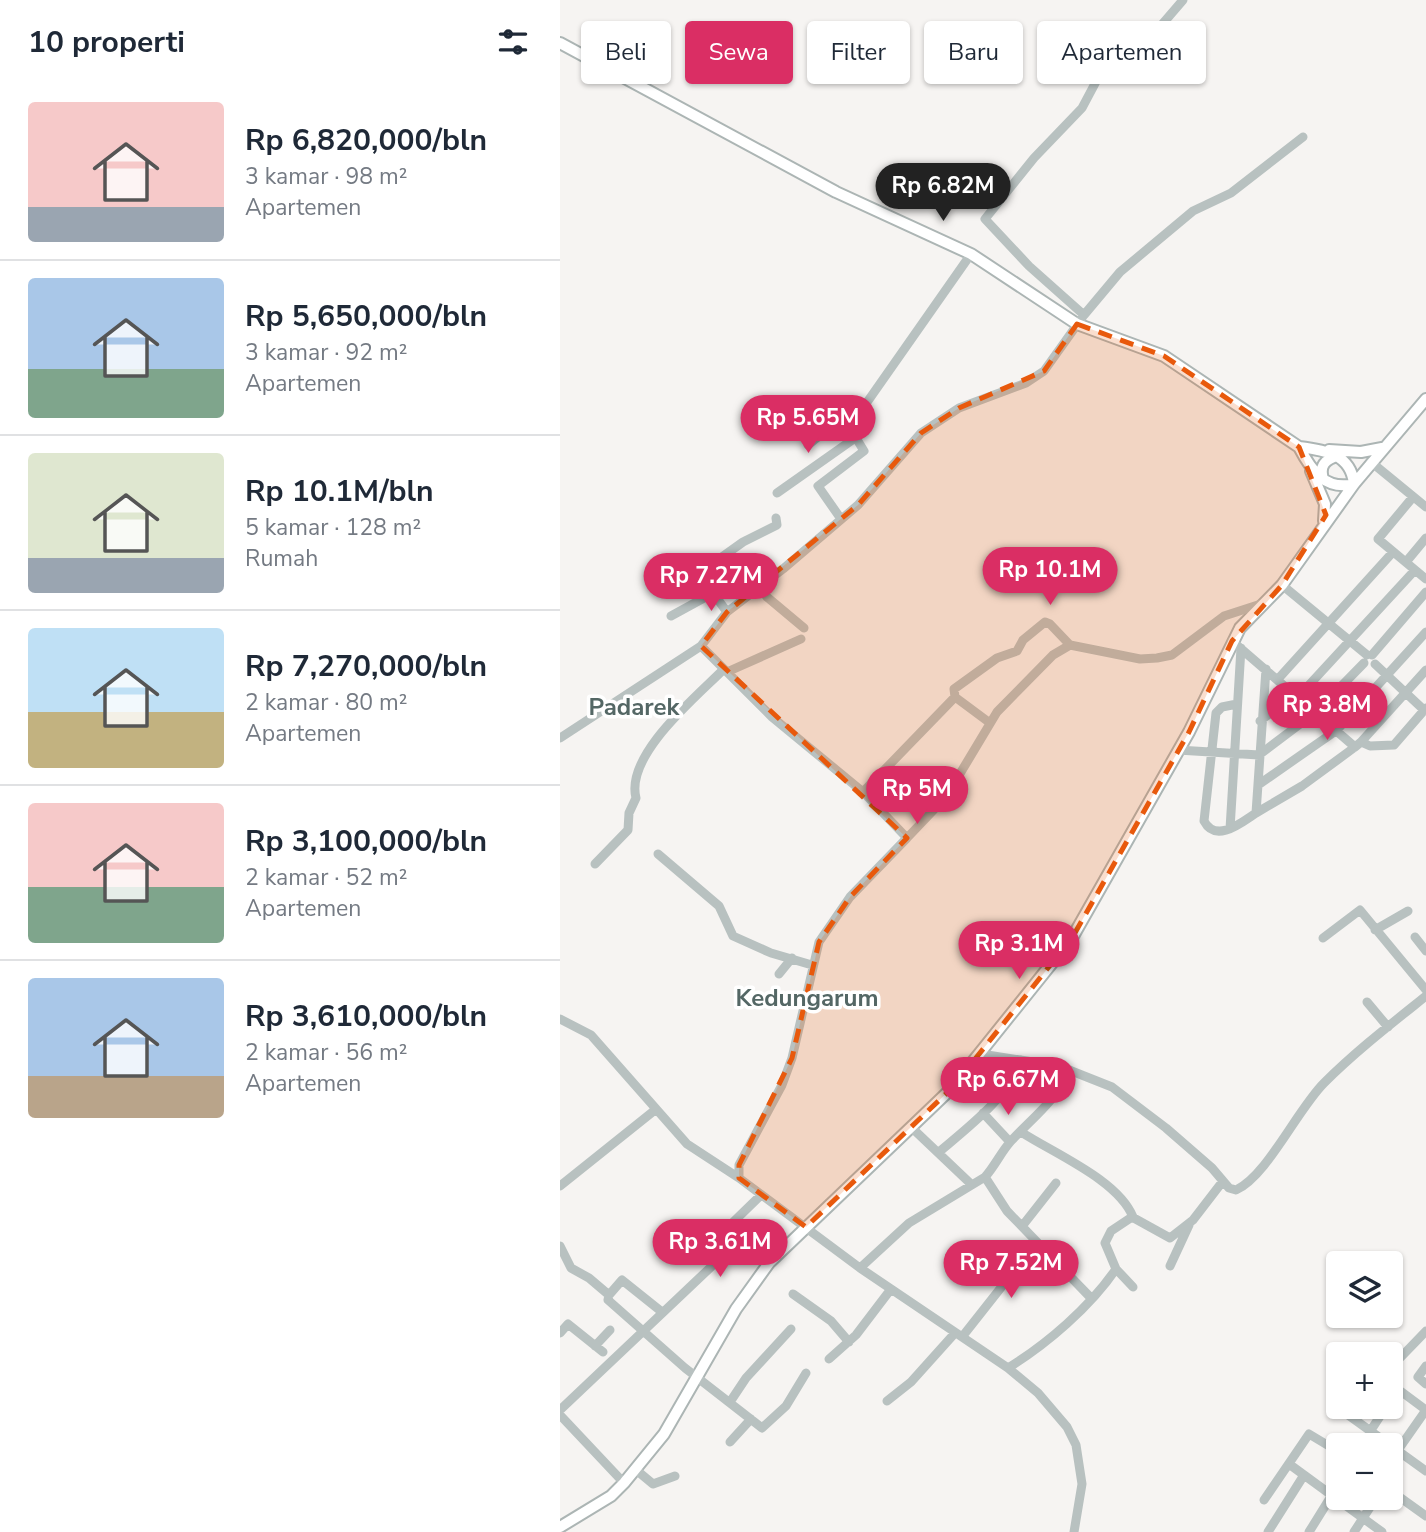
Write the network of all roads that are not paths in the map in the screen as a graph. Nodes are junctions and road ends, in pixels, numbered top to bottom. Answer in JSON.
{"nodes":[{"id":1,"x":1183,"y":0,"type":"edge"},
{"id":2,"x":560,"y":43,"type":"edge"},
{"id":3,"x":1303,"y":136,"type":"dead end"},
{"id":4,"x":971,"y":254,"type":"junction"},
{"id":5,"x":1081,"y":319,"type":"junction"},
{"id":6,"x":1426,"y":399,"type":"edge"},
{"id":7,"x":849,"y":416,"type":"junction"},
{"id":8,"x":855,"y":438,"type":"junction"},
{"id":9,"x":808,"y":445,"type":"dead end"},
{"id":10,"x":1299,"y":447,"type":"junction"},
{"id":11,"x":1384,"y":447,"type":"junction"},
{"id":12,"x":1319,"y":449,"type":"junction"},
{"id":13,"x":1338,"y":456,"type":"junction"},
{"id":14,"x":1371,"y":462,"type":"junction"},
{"id":15,"x":1308,"y":465,"type":"junction"},
{"id":16,"x":1323,"y":480,"type":"junction"},
{"id":17,"x":1354,"y":484,"type":"junction"},
{"id":18,"x":777,"y":493,"type":"dead end"},
{"id":19,"x":1413,"y":497,"type":"junction"},
{"id":20,"x":1426,"y":507,"type":"edge"},
{"id":21,"x":776,"y":518,"type":"dead end"},
{"id":22,"x":841,"y":519,"type":"junction"},
{"id":23,"x":1322,"y":528,"type":"junction"},
{"id":24,"x":1426,"y":538,"type":"edge"},
{"id":25,"x":1393,"y":552,"type":"junction"},
{"id":26,"x":1406,"y":562,"type":"junction"},
{"id":27,"x":1415,"y":570,"type":"junction"},
{"id":28,"x":1426,"y":579,"type":"edge"},
{"id":29,"x":735,"y":581,"type":"dead end"},
{"id":30,"x":1282,"y":585,"type":"junction"},
{"id":31,"x":760,"y":586,"type":"junction"},
{"id":32,"x":1426,"y":592,"type":"edge"},
{"id":33,"x":713,"y":595,"type":"junction"},
{"id":34,"x":1261,"y":604,"type":"junction"},
{"id":35,"x":727,"y":612,"type":"junction"},
{"id":36,"x":671,"y":616,"type":"dead end"},
{"id":37,"x":1328,"y":625,"type":"junction"},
{"id":38,"x":804,"y":628,"type":"dead end"},
{"id":39,"x":1426,"y":632,"type":"edge"},
{"id":40,"x":801,"y":639,"type":"dead end"},
{"id":41,"x":1349,"y":642,"type":"junction"},
{"id":42,"x":1070,"y":645,"type":"junction"},
{"id":43,"x":1236,"y":645,"type":"junction"},
{"id":44,"x":701,"y":646,"type":"junction"},
{"id":45,"x":1370,"y":659,"type":"junction"},
{"id":46,"x":1266,"y":669,"type":"junction"},
{"id":47,"x":725,"y":670,"type":"junction"},
{"id":48,"x":1426,"y":670,"type":"edge"},
{"id":49,"x":1387,"y":676,"type":"junction"},
{"id":50,"x":1278,"y":679,"type":"junction"},
{"id":51,"x":1405,"y":693,"type":"junction"},
{"id":52,"x":1296,"y":695,"type":"junction"},
{"id":53,"x":955,"y":698,"type":"junction"},
{"id":54,"x":1237,"y":704,"type":"junction"},
{"id":55,"x":1425,"y":709,"type":"edge"},
{"id":56,"x":1316,"y":712,"type":"junction"},
{"id":57,"x":1260,"y":721,"type":"junction"},
{"id":58,"x":990,"y":723,"type":"junction"},
{"id":59,"x":1336,"y":730,"type":"junction"},
{"id":60,"x":560,"y":738,"type":"edge"},
{"id":61,"x":1358,"y":744,"type":"junction"},
{"id":62,"x":1178,"y":750,"type":"junction"},
{"id":63,"x":1210,"y":751,"type":"junction"},
{"id":64,"x":1234,"y":754,"type":"junction"},
{"id":65,"x":1259,"y":755,"type":"junction"},
{"id":66,"x":1258,"y":785,"type":"junction"},
{"id":67,"x":863,"y":792,"type":"junction"},
{"id":68,"x":1256,"y":813,"type":"junction"},
{"id":69,"x":1230,"y":829,"type":"junction"},
{"id":70,"x":907,"y":838,"type":"junction"},
{"id":71,"x":658,"y":854,"type":"dead end"},
{"id":72,"x":595,"y":864,"type":"dead end"},
{"id":73,"x":1408,"y":911,"type":"dead end"},
{"id":74,"x":1376,"y":930,"type":"junction"},
{"id":75,"x":1322,"y":937,"type":"dead end"},
{"id":76,"x":1415,"y":937,"type":"dead end"},
{"id":77,"x":1426,"y":951,"type":"edge"},
{"id":78,"x":792,"y":958,"type":"junction"},
{"id":79,"x":812,"y":965,"type":"junction"},
{"id":80,"x":779,"y":974,"type":"dead end"},
{"id":81,"x":1426,"y":990,"type":"edge"},
{"id":82,"x":1426,"y":996,"type":"edge"},
{"id":83,"x":1367,"y":1002,"type":"dead end"},
{"id":84,"x":560,"y":1019,"type":"edge"},
{"id":85,"x":1388,"y":1027,"type":"junction"},
{"id":86,"x":981,"y":1054,"type":"junction"},
{"id":87,"x":1021,"y":1060,"type":"junction"},
{"id":88,"x":1070,"y":1070,"type":"junction"},
{"id":89,"x":655,"y":1110,"type":"junction"},
{"id":90,"x":983,"y":1113,"type":"junction"},
{"id":91,"x":912,"y":1128,"type":"junction"},
{"id":92,"x":1021,"y":1132,"type":"junction"},
{"id":93,"x":1010,"y":1142,"type":"junction"},
{"id":94,"x":939,"y":1152,"type":"junction"},
{"id":95,"x":985,"y":1177,"type":"junction"},
{"id":96,"x":738,"y":1178,"type":"junction"},
{"id":97,"x":1223,"y":1181,"type":"junction"},
{"id":98,"x":1056,"y":1183,"type":"dead end"},
{"id":99,"x":972,"y":1185,"type":"junction"},
{"id":100,"x":560,"y":1186,"type":"edge"},
{"id":101,"x":760,"y":1196,"type":"junction"},
{"id":102,"x":1133,"y":1217,"type":"junction"},
{"id":103,"x":1189,"y":1224,"type":"junction"},
{"id":104,"x":1023,"y":1225,"type":"junction"},
{"id":105,"x":806,"y":1227,"type":"junction"},
{"id":106,"x":1037,"y":1242,"type":"junction"},
{"id":107,"x":560,"y":1246,"type":"edge"},
{"id":108,"x":1170,"y":1266,"type":"dead end"},
{"id":109,"x":860,"y":1268,"type":"junction"},
{"id":110,"x":1116,"y":1269,"type":"junction"},
{"id":111,"x":1133,"y":1287,"type":"dead end"},
{"id":112,"x":891,"y":1289,"type":"junction"},
{"id":113,"x":793,"y":1294,"type":"dead end"},
{"id":114,"x":609,"y":1295,"type":"junction"},
{"id":115,"x":1091,"y":1298,"type":"junction"},
{"id":116,"x":662,"y":1312,"type":"junction"},
{"id":117,"x":610,"y":1329,"type":"dead end"},
{"id":118,"x":791,"y":1329,"type":"dead end"},
{"id":119,"x":1426,"y":1331,"type":"edge"},
{"id":120,"x":643,"y":1332,"type":"junction"},
{"id":121,"x":560,"y":1333,"type":"edge"},
{"id":122,"x":959,"y":1335,"type":"junction"},
{"id":123,"x":849,"y":1342,"type":"junction"},
{"id":124,"x":1403,"y":1355,"type":"edge"},
{"id":125,"x":829,"y":1359,"type":"dead end"},
{"id":126,"x":1426,"y":1366,"type":"edge"},
{"id":127,"x":1008,"y":1368,"type":"junction"},
{"id":128,"x":806,"y":1373,"type":"dead end"},
{"id":129,"x":697,"y":1378,"type":"junction"},
{"id":130,"x":1426,"y":1384,"type":"edge"},
{"id":131,"x":1403,"y":1393,"type":"edge"},
{"id":132,"x":887,"y":1401,"type":"dead end"},
{"id":133,"x":730,"y":1402,"type":"junction"},
{"id":134,"x":1426,"y":1410,"type":"edge"},
{"id":135,"x":560,"y":1412,"type":"edge"},
{"id":136,"x":751,"y":1419,"type":"junction"},
{"id":137,"x":1358,"y":1419,"type":"edge"},
{"id":138,"x":1378,"y":1419,"type":"edge"},
{"id":139,"x":1371,"y":1430,"type":"junction"},
{"id":140,"x":1375,"y":1433,"type":"edge"},
{"id":141,"x":730,"y":1442,"type":"dead end"},
{"id":142,"x":1403,"y":1443,"type":"edge"},
{"id":143,"x":1326,"y":1444,"type":"edge"},
{"id":144,"x":1403,"y":1454,"type":"edge"},
{"id":145,"x":1289,"y":1464,"type":"junction"},
{"id":146,"x":635,"y":1469,"type":"junction"},
{"id":147,"x":1426,"y":1471,"type":"edge"},
{"id":148,"x":1304,"y":1475,"type":"junction"},
{"id":149,"x":675,"y":1476,"type":"dead end"},
{"id":150,"x":624,"y":1483,"type":"junction"},
{"id":151,"x":1326,"y":1491,"type":"edge"},
{"id":152,"x":1264,"y":1500,"type":"dead end"},
{"id":153,"x":1403,"y":1500,"type":"edge"},
{"id":154,"x":1326,"y":1505,"type":"edge"},
{"id":155,"x":1353,"y":1510,"type":"edge"},
{"id":156,"x":1368,"y":1510,"type":"edge"},
{"id":157,"x":1426,"y":1516,"type":"edge"},
{"id":158,"x":1363,"y":1517,"type":"junction"},
{"id":159,"x":560,"y":1527,"type":"edge"},
{"id":160,"x":1074,"y":1532,"type":"edge"},
{"id":161,"x":1268,"y":1532,"type":"edge"},
{"id":162,"x":1309,"y":1532,"type":"edge"},
{"id":163,"x":1354,"y":1532,"type":"edge"},
{"id":164,"x":1382,"y":1532,"type":"edge"}],
"edges":[{"from":1,"to":5,"type":"street"},
{"from":2,"to":4,"type":"main road"},
{"from":3,"to":5,"type":"street"},
{"from":4,"to":5,"type":"main road"},
{"from":4,"to":7,"type":"street"},
{"from":5,"to":10,"type":"main road"},
{"from":5,"to":22,"type":"street"},
{"from":6,"to":11,"type":"main road"},
{"from":7,"to":8,"type":"street"},
{"from":7,"to":9,"type":"street"},
{"from":8,"to":18,"type":"street"},
{"from":8,"to":22,"type":"street"},
{"from":10,"to":12,"type":"main road"},
{"from":10,"to":15,"type":"main road"},
{"from":11,"to":12,"type":"main road"},
{"from":11,"to":14,"type":"main road"},
{"from":12,"to":13,"type":"main road"},
{"from":13,"to":16,"type":"main road"},
{"from":13,"to":17,"type":"main road"},
{"from":14,"to":17,"type":"main road"},
{"from":14,"to":19,"type":"street"},
{"from":15,"to":16,"type":"main road"},
{"from":15,"to":23,"type":"main road"},
{"from":16,"to":17,"type":"main road"},
{"from":17,"to":23,"type":"main road"},
{"from":19,"to":20,"type":"street"},
{"from":19,"to":25,"type":"street"},
{"from":21,"to":33,"type":"street"},
{"from":22,"to":31,"type":"street"},
{"from":23,"to":30,"type":"main road"},
{"from":24,"to":26,"type":"street"},
{"from":25,"to":26,"type":"street"},
{"from":25,"to":37,"type":"street"},
{"from":26,"to":27,"type":"street"},
{"from":27,"to":28,"type":"street"},
{"from":27,"to":41,"type":"street"},
{"from":29,"to":33,"type":"street"},
{"from":30,"to":34,"type":"main road"},
{"from":30,"to":37,"type":"street"},
{"from":31,"to":35,"type":"street"},
{"from":31,"to":38,"type":"street"},
{"from":32,"to":45,"type":"street"},
{"from":33,"to":35,"type":"street"},
{"from":33,"to":36,"type":"street"},
{"from":34,"to":42,"type":"street"},
{"from":34,"to":43,"type":"main road"},
{"from":35,"to":44,"type":"street"},
{"from":37,"to":41,"type":"street"},
{"from":37,"to":50,"type":"street"},
{"from":39,"to":49,"type":"street"},
{"from":40,"to":47,"type":"street"},
{"from":41,"to":45,"type":"street"},
{"from":41,"to":52,"type":"street"},
{"from":42,"to":53,"type":"street"},
{"from":42,"to":58,"type":"street"},
{"from":43,"to":46,"type":"street"},
{"from":43,"to":54,"type":"street"},
{"from":43,"to":62,"type":"main road"},
{"from":44,"to":47,"type":"street"},
{"from":44,"to":60,"type":"street"},
{"from":45,"to":49,"type":"street"},
{"from":45,"to":56,"type":"street"},
{"from":46,"to":50,"type":"street"},
{"from":46,"to":57,"type":"street"},
{"from":47,"to":67,"type":"street"},
{"from":47,"to":72,"type":"street"},
{"from":48,"to":51,"type":"street"},
{"from":49,"to":51,"type":"street"},
{"from":49,"to":59,"type":"street"},
{"from":50,"to":52,"type":"street"},
{"from":51,"to":55,"type":"street"},
{"from":51,"to":61,"type":"street"},
{"from":52,"to":56,"type":"street"},
{"from":52,"to":57,"type":"street"},
{"from":53,"to":58,"type":"street"},
{"from":53,"to":67,"type":"street"},
{"from":54,"to":63,"type":"street"},
{"from":54,"to":64,"type":"street"},
{"from":55,"to":61,"type":"street"},
{"from":56,"to":59,"type":"street"},
{"from":56,"to":65,"type":"street"},
{"from":57,"to":65,"type":"street"},
{"from":58,"to":70,"type":"street"},
{"from":59,"to":61,"type":"street"},
{"from":59,"to":66,"type":"street"},
{"from":61,"to":68,"type":"street"},
{"from":62,"to":63,"type":"street"},
{"from":62,"to":86,"type":"main road"},
{"from":63,"to":64,"type":"street"},
{"from":63,"to":69,"type":"street"},
{"from":64,"to":65,"type":"street"},
{"from":64,"to":69,"type":"street"},
{"from":65,"to":66,"type":"street"},
{"from":66,"to":68,"type":"street"},
{"from":67,"to":70,"type":"street"},
{"from":68,"to":69,"type":"street"},
{"from":70,"to":79,"type":"street"},
{"from":71,"to":78,"type":"street"},
{"from":73,"to":74,"type":"street"},
{"from":74,"to":75,"type":"street"},
{"from":74,"to":81,"type":"street"},
{"from":76,"to":77,"type":"street"},
{"from":78,"to":79,"type":"street"},
{"from":78,"to":80,"type":"street"},
{"from":79,"to":96,"type":"street"},
{"from":82,"to":85,"type":"street"},
{"from":83,"to":85,"type":"street"},
{"from":84,"to":89,"type":"street"},
{"from":85,"to":97,"type":"street"},
{"from":86,"to":87,"type":"street"},
{"from":86,"to":91,"type":"main road"},
{"from":87,"to":88,"type":"street"},
{"from":87,"to":90,"type":"street"},
{"from":88,"to":92,"type":"street"},
{"from":88,"to":97,"type":"street"},
{"from":89,"to":96,"type":"street"},
{"from":89,"to":100,"type":"street"},
{"from":90,"to":93,"type":"street"},
{"from":90,"to":94,"type":"street"},
{"from":91,"to":94,"type":"street"},
{"from":91,"to":105,"type":"main road"},
{"from":92,"to":93,"type":"street"},
{"from":92,"to":102,"type":"street"},
{"from":93,"to":95,"type":"street"},
{"from":94,"to":99,"type":"street"},
{"from":95,"to":99,"type":"street"},
{"from":95,"to":104,"type":"street"},
{"from":96,"to":101,"type":"street"},
{"from":97,"to":103,"type":"street"},
{"from":98,"to":104,"type":"street"},
{"from":99,"to":109,"type":"street"},
{"from":101,"to":105,"type":"street"},
{"from":101,"to":116,"type":"street"},
{"from":102,"to":103,"type":"street"},
{"from":102,"to":110,"type":"street"},
{"from":103,"to":108,"type":"street"},
{"from":104,"to":106,"type":"street"},
{"from":105,"to":109,"type":"street"},
{"from":105,"to":129,"type":"main road"},
{"from":106,"to":115,"type":"street"},
{"from":106,"to":122,"type":"street"},
{"from":107,"to":114,"type":"street"},
{"from":109,"to":112,"type":"street"},
{"from":110,"to":111,"type":"street"},
{"from":110,"to":115,"type":"street"},
{"from":112,"to":122,"type":"street"},
{"from":112,"to":123,"type":"street"},
{"from":113,"to":123,"type":"street"},
{"from":114,"to":116,"type":"street"},
{"from":114,"to":120,"type":"street"},
{"from":115,"to":127,"type":"street"},
{"from":116,"to":120,"type":"street"},
{"from":117,"to":121,"type":"street"},
{"from":118,"to":133,"type":"street"},
{"from":119,"to":124,"type":"street"},
{"from":120,"to":129,"type":"street"},
{"from":120,"to":135,"type":"street"},
{"from":122,"to":127,"type":"street"},
{"from":122,"to":132,"type":"street"},
{"from":123,"to":125,"type":"street"},
{"from":126,"to":130,"type":"street"},
{"from":127,"to":160,"type":"street"},
{"from":128,"to":136,"type":"street"},
{"from":129,"to":133,"type":"street"},
{"from":129,"to":146,"type":"main road"},
{"from":131,"to":134,"type":"street"},
{"from":133,"to":136,"type":"street"},
{"from":134,"to":142,"type":"street"},
{"from":135,"to":150,"type":"street"},
{"from":136,"to":141,"type":"street"},
{"from":137,"to":139,"type":"street"},
{"from":138,"to":139,"type":"street"},
{"from":139,"to":140,"type":"street"},
{"from":143,"to":145,"type":"street"},
{"from":144,"to":147,"type":"street"},
{"from":145,"to":148,"type":"street"},
{"from":145,"to":152,"type":"street"},
{"from":146,"to":149,"type":"street"},
{"from":146,"to":150,"type":"main road"},
{"from":148,"to":151,"type":"street"},
{"from":148,"to":161,"type":"street"},
{"from":150,"to":159,"type":"main road"},
{"from":153,"to":157,"type":"street"},
{"from":154,"to":162,"type":"street"},
{"from":155,"to":158,"type":"street"},
{"from":156,"to":158,"type":"street"},
{"from":158,"to":163,"type":"street"},
{"from":158,"to":164,"type":"street"}]}
